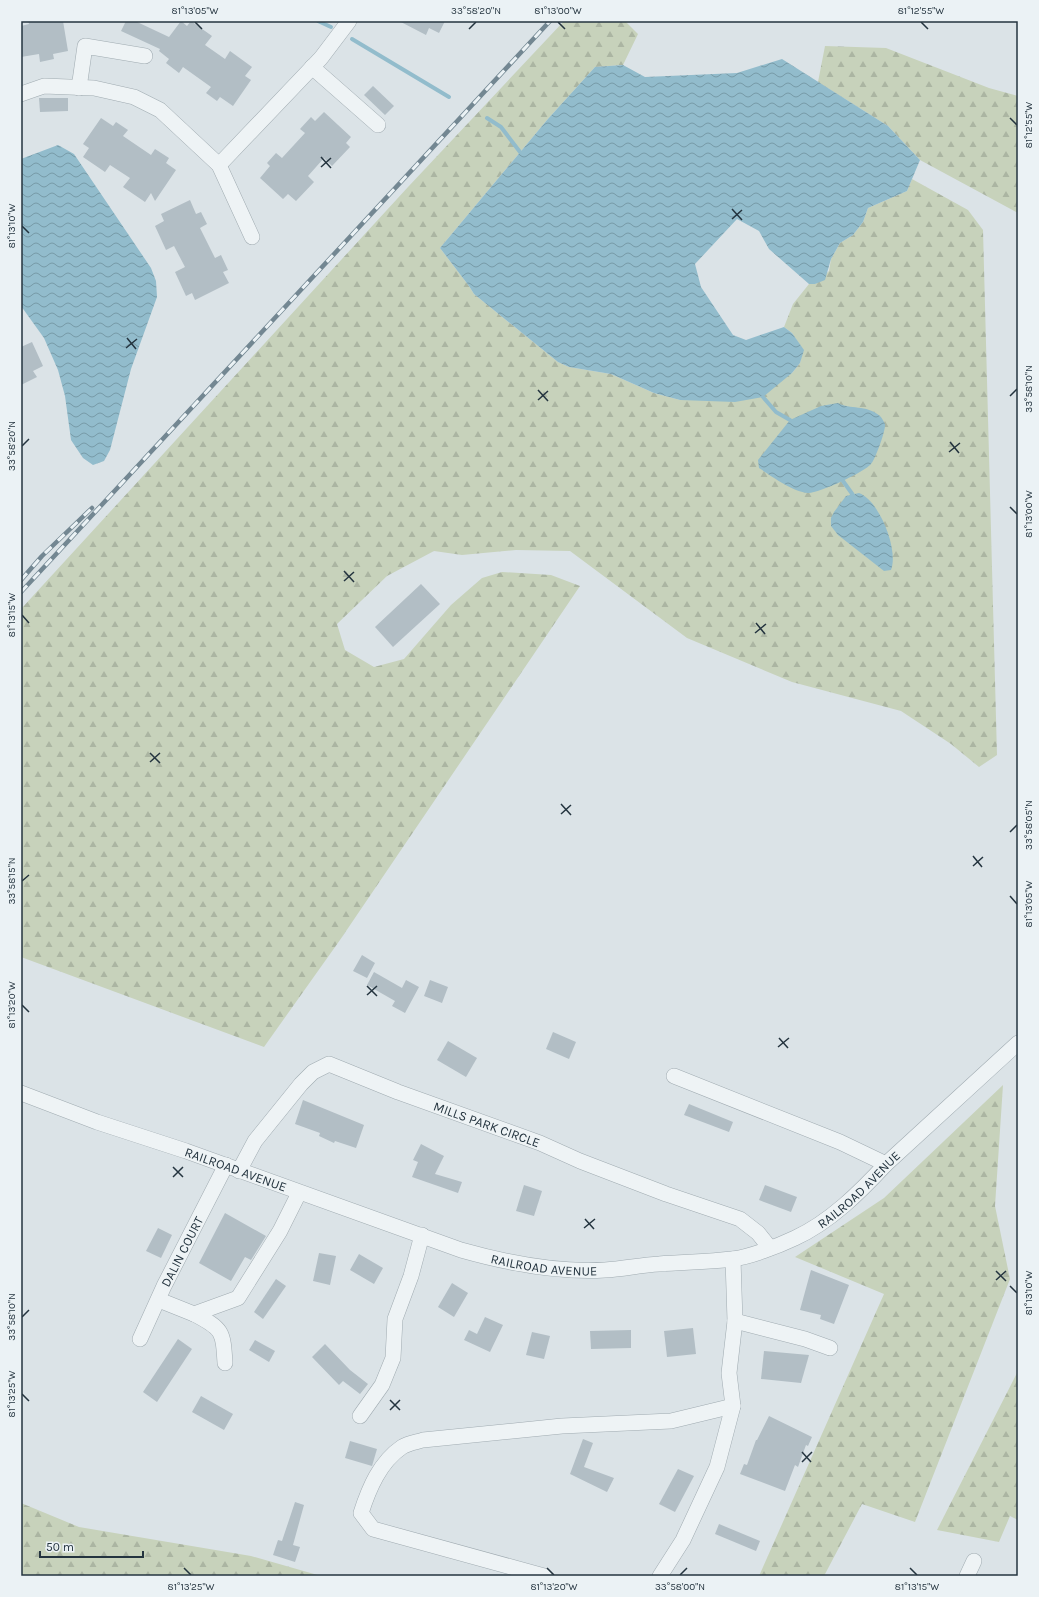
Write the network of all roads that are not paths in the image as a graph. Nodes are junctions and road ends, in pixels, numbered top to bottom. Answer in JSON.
{"nodes":[{"id":1,"x":349,"y":21,"type":"edge"},
{"id":2,"x":145,"y":56,"type":"dead end"},
{"id":3,"x":312,"y":67,"type":"junction"},
{"id":4,"x":78,"y":88,"type":"junction"},
{"id":5,"x":21,"y":94,"type":"edge"},
{"id":6,"x":378,"y":125,"type":"dead end"},
{"id":7,"x":219,"y":165,"type":"junction"},
{"id":8,"x":252,"y":237,"type":"dead end"},
{"id":9,"x":1018,"y":1043,"type":"edge"},
{"id":10,"x":674,"y":1076,"type":"dead end"},
{"id":11,"x":21,"y":1093,"type":"edge"},
{"id":12,"x":886,"y":1164,"type":"junction"},
{"id":13,"x":232,"y":1168,"type":"junction"},
{"id":14,"x":299,"y":1193,"type":"junction"},
{"id":15,"x":422,"y":1235,"type":"junction"},
{"id":16,"x":770,"y":1248,"type":"junction"},
{"id":17,"x":733,"y":1259,"type":"junction"},
{"id":18,"x":159,"y":1300,"type":"junction"},
{"id":19,"x":194,"y":1314,"type":"junction"},
{"id":20,"x":735,"y":1321,"type":"junction"},
{"id":21,"x":140,"y":1339,"type":"dead end"},
{"id":22,"x":830,"y":1348,"type":"dead end"},
{"id":23,"x":225,"y":1363,"type":"dead end"},
{"id":24,"x":732,"y":1406,"type":"junction"},
{"id":25,"x":360,"y":1416,"type":"dead end"},
{"id":26,"x":974,"y":1561,"type":"dead end"},
{"id":27,"x":544,"y":1576,"type":"edge"},
{"id":28,"x":660,"y":1576,"type":"edge"},
{"id":29,"x":967,"y":1576,"type":"edge"}],
"edges":[{"from":1,"to":3,"type":"street"},
{"from":2,"to":4,"type":"street"},
{"from":3,"to":6,"type":"street"},
{"from":3,"to":7,"type":"street"},
{"from":4,"to":5,"type":"street"},
{"from":4,"to":7,"type":"street"},
{"from":7,"to":8,"type":"street"},
{"from":9,"to":12,"type":"street","name":"RAILROAD AVENUE"},
{"from":10,"to":12,"type":"street"},
{"from":11,"to":13,"type":"street","name":"RAILROAD AVENUE"},
{"from":12,"to":16,"type":"street","name":"RAILROAD AVENUE"},
{"from":13,"to":14,"type":"street","name":"RAILROAD AVENUE"},
{"from":13,"to":16,"type":"street","name":"MILLS PARK CIRCLE"},
{"from":13,"to":18,"type":"street","name":"DALIN COURT"},
{"from":14,"to":15,"type":"street","name":"RAILROAD AVENUE"},
{"from":14,"to":19,"type":"street"},
{"from":15,"to":17,"type":"street","name":"RAILROAD AVENUE"},
{"from":15,"to":25,"type":"street"},
{"from":16,"to":17,"type":"street","name":"RAILROAD AVENUE"},
{"from":17,"to":20,"type":"street"},
{"from":18,"to":19,"type":"street"},
{"from":18,"to":21,"type":"street","name":"DALIN COURT"},
{"from":19,"to":23,"type":"street"},
{"from":20,"to":22,"type":"street"},
{"from":20,"to":24,"type":"street"},
{"from":24,"to":27,"type":"street"},
{"from":24,"to":28,"type":"street"},
{"from":26,"to":29,"type":"street"}]}
